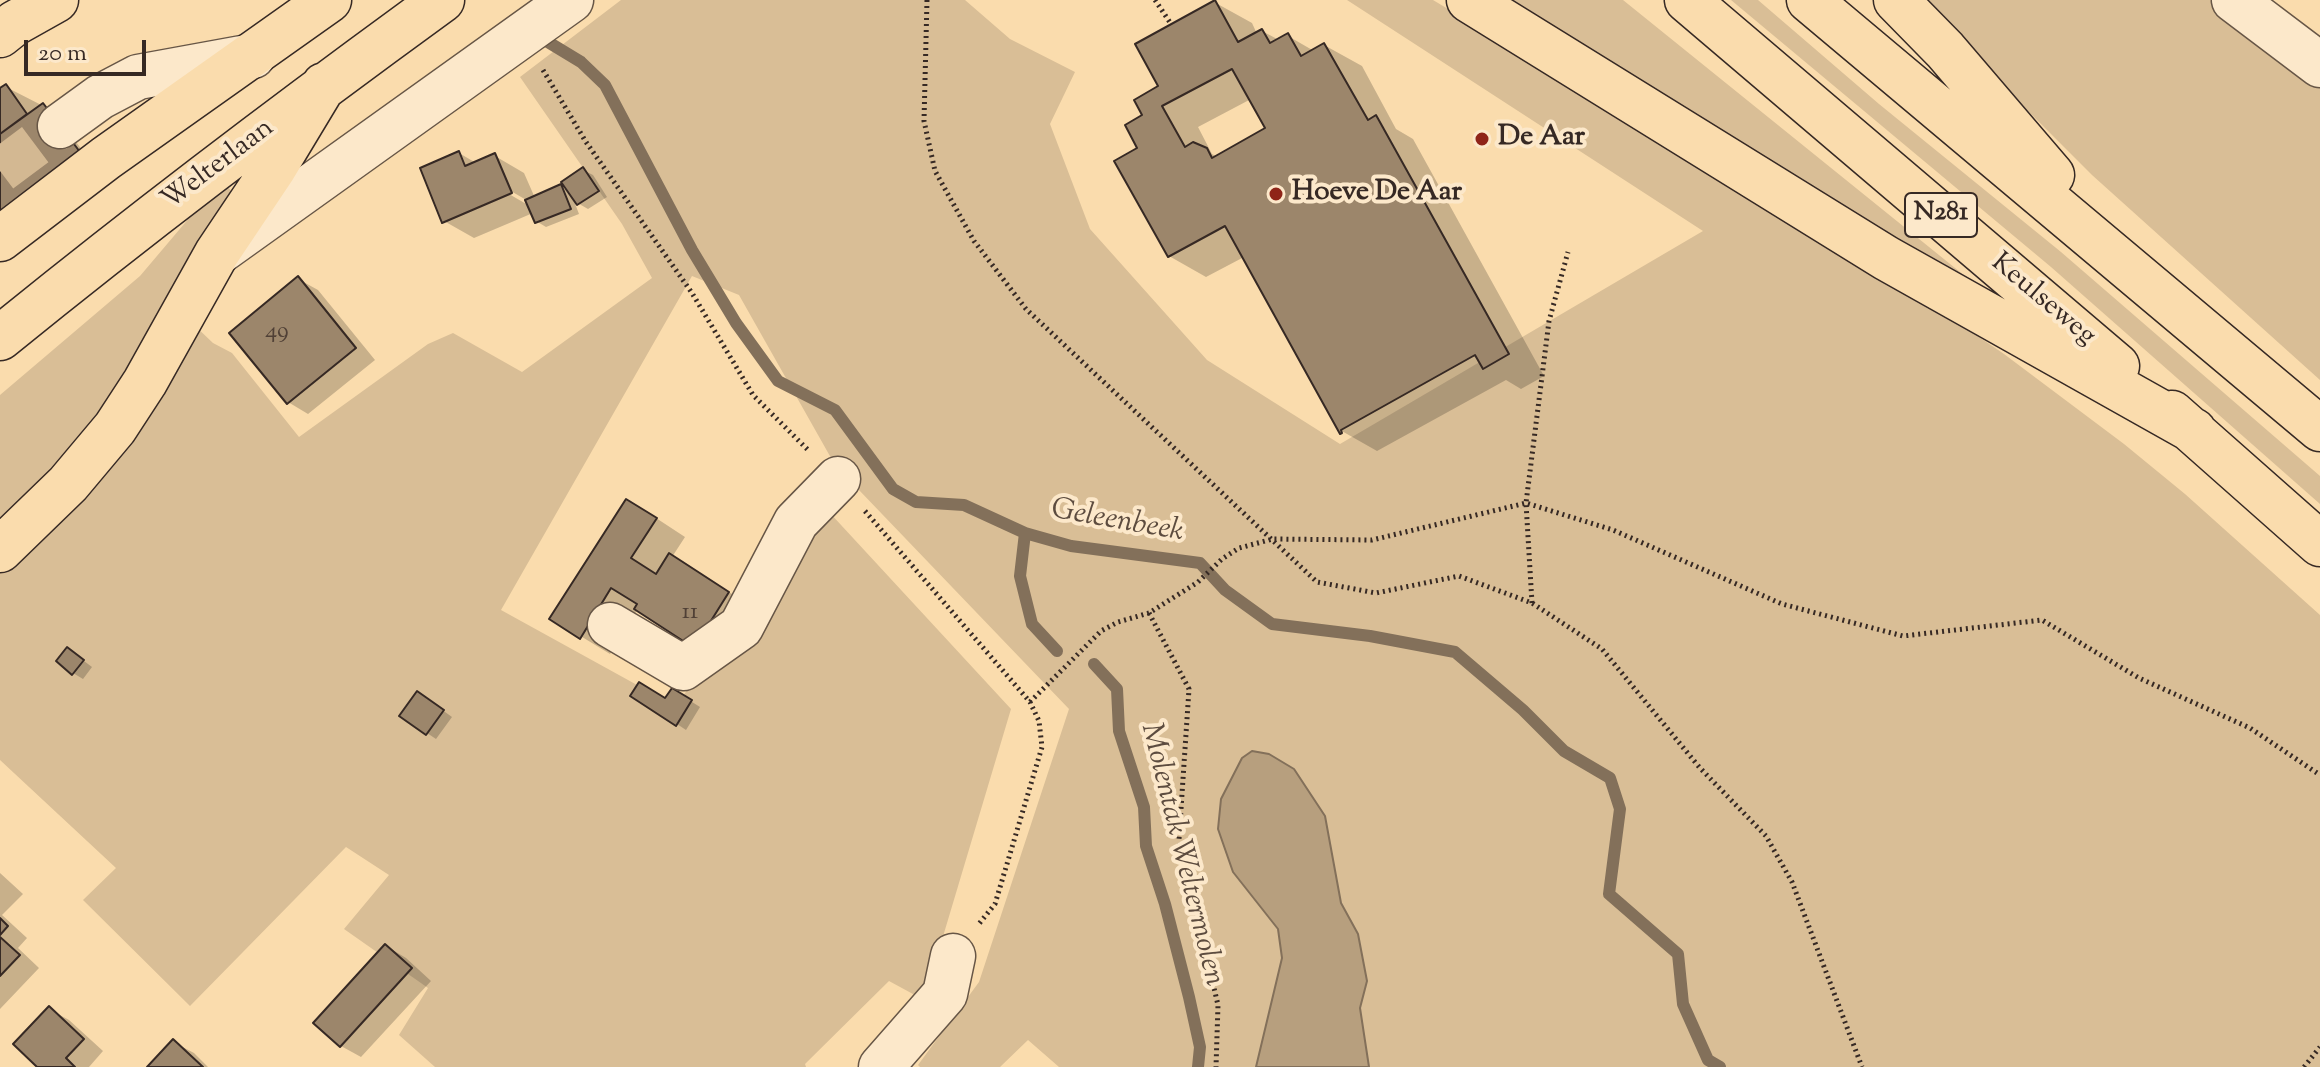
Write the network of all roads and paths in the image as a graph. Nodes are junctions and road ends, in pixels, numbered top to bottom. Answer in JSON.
{"nodes":[{"id":1,"x":56,"y":0,"type":"edge"},
{"id":2,"x":329,"y":0,"type":"edge"},
{"id":3,"x":442,"y":0,"type":"edge"},
{"id":4,"x":571,"y":0,"type":"edge"},
{"id":5,"x":927,"y":0,"type":"edge"},
{"id":6,"x":1155,"y":0,"type":"edge"},
{"id":7,"x":1469,"y":0,"type":"edge"},
{"id":8,"x":1687,"y":0,"type":"edge"},
{"id":9,"x":1809,"y":0,"type":"edge"},
{"id":10,"x":1896,"y":0,"type":"edge"},
{"id":11,"x":2234,"y":0,"type":"edge"},
{"id":12,"x":1171,"y":24,"type":"dead end"},
{"id":13,"x":524,"y":34,"type":"junction"},
{"id":14,"x":0,"y":35,"type":"edge"},
{"id":15,"x":253,"y":56,"type":"junction"},
{"id":16,"x":2320,"y":65,"type":"edge"},
{"id":17,"x":324,"y":85,"type":"junction"},
{"id":18,"x":60,"y":126,"type":"tunnel mouth"},
{"id":19,"x":0,"y":239,"type":"edge"},
{"id":20,"x":1568,"y":252,"type":"dead end"},
{"id":21,"x":217,"y":253,"type":"junction"},
{"id":22,"x":2134,"y":271,"type":"junction"},
{"id":23,"x":0,"y":338,"type":"edge"},
{"id":24,"x":2320,"y":429,"type":"edge"},
{"id":25,"x":2194,"y":431,"type":"junction"},
{"id":26,"x":838,"y":479,"type":"junction"},
{"id":27,"x":1526,"y":503,"type":"junction"},
{"id":28,"x":1273,"y":539,"type":"junction"},
{"id":29,"x":2320,"y":544,"type":"edge"},
{"id":30,"x":0,"y":550,"type":"edge"},
{"id":31,"x":1532,"y":603,"type":"junction"},
{"id":32,"x":1149,"y":613,"type":"junction"},
{"id":33,"x":610,"y":625,"type":"dead end"},
{"id":34,"x":1030,"y":702,"type":"junction"},
{"id":35,"x":2320,"y":775,"type":"edge"},
{"id":36,"x":953,"y":956,"type":"joint"},
{"id":37,"x":2320,"y":1047,"type":"edge"},
{"id":38,"x":881,"y":1067,"type":"edge"},
{"id":39,"x":1216,"y":1067,"type":"edge"},
{"id":40,"x":1862,"y":1067,"type":"edge"},
{"id":41,"x":2304,"y":1067,"type":"edge"}],
"edges":[{"from":1,"to":14,"type":"main road"},
{"from":2,"to":15,"type":"main road"},
{"from":3,"to":17,"type":"main road","name":"Welterlaan"},
{"from":4,"to":13,"type":"street"},
{"from":5,"to":28,"type":"path"},
{"from":6,"to":12,"type":"path"},
{"from":7,"to":25,"type":"main road","number":"N281"},
{"from":8,"to":25,"type":"main road","name":"Keulseweg","number":"N281"},
{"from":9,"to":22,"type":"main road","number":"N281"},
{"from":10,"to":22,"type":"main road","number":"N281"},
{"from":11,"to":16,"type":"street"},
{"from":13,"to":21,"type":"street"},
{"from":13,"to":26,"type":"path"},
{"from":15,"to":18,"type":"street"},
{"from":15,"to":19,"type":"main road"},
{"from":17,"to":21,"type":"main road"},
{"from":17,"to":23,"type":"main road","name":"Welterlaan"},
{"from":20,"to":27,"type":"path"},
{"from":21,"to":30,"type":"main road"},
{"from":22,"to":24,"type":"main road","number":"N281"},
{"from":25,"to":29,"type":"main road","name":"Keulseweg","number":"N281"},
{"from":26,"to":33,"type":"street"},
{"from":26,"to":34,"type":"path"},
{"from":27,"to":28,"type":"path"},
{"from":27,"to":31,"type":"path"},
{"from":27,"to":35,"type":"path"},
{"from":28,"to":31,"type":"path"},
{"from":28,"to":32,"type":"path"},
{"from":31,"to":40,"type":"path"},
{"from":32,"to":34,"type":"path"},
{"from":32,"to":39,"type":"path"},
{"from":34,"to":36,"type":"path"},
{"from":36,"to":38,"type":"street"},
{"from":37,"to":41,"type":"path"}]}
